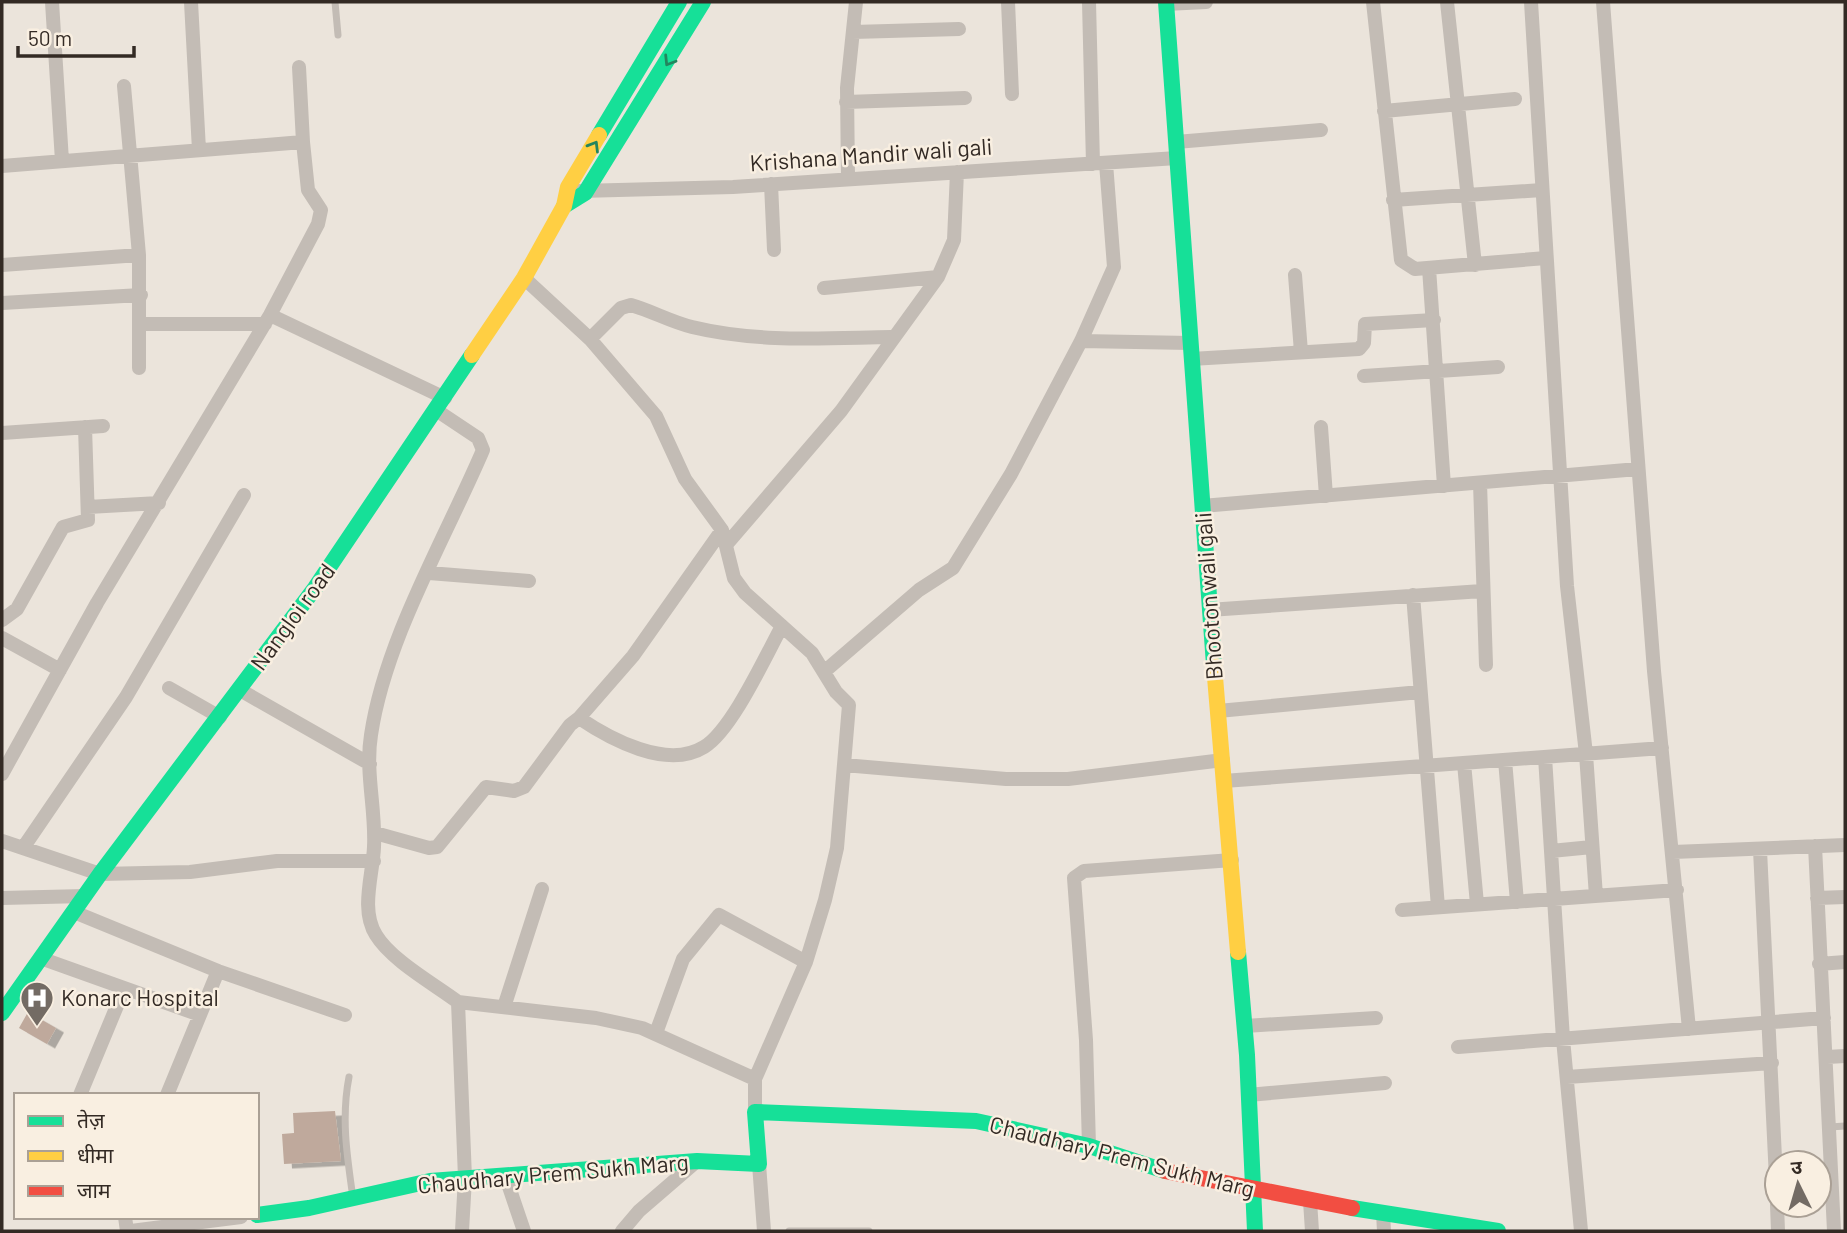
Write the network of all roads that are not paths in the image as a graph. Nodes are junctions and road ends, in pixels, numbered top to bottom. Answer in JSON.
{"nodes":[{"id":1,"x":52,"y":2,"type":"edge"},
{"id":2,"x":191,"y":2,"type":"edge"},
{"id":3,"x":335,"y":2,"type":"edge"},
{"id":4,"x":679,"y":2,"type":"edge"},
{"id":5,"x":703,"y":2,"type":"edge"},
{"id":6,"x":856,"y":2,"type":"edge"},
{"id":7,"x":1008,"y":2,"type":"edge"},
{"id":8,"x":1089,"y":2,"type":"edge"},
{"id":9,"x":1206,"y":2,"type":"edge"},
{"id":10,"x":1373,"y":2,"type":"edge"},
{"id":11,"x":1447,"y":2,"type":"edge"},
{"id":12,"x":1531,"y":2,"type":"edge"},
{"id":13,"x":1603,"y":2,"type":"edge"},
{"id":14,"x":1166,"y":3,"type":"edge"},
{"id":15,"x":959,"y":29,"type":"dead end"},
{"id":16,"x":853,"y":32,"type":"junction"},
{"id":17,"x":338,"y":36,"type":"dead end"},
{"id":18,"x":299,"y":66,"type":"dead end"},
{"id":19,"x":124,"y":86,"type":"dead end"},
{"id":20,"x":1012,"y":94,"type":"dead end"},
{"id":21,"x":965,"y":98,"type":"dead end"},
{"id":22,"x":1515,"y":99,"type":"dead end"},
{"id":23,"x":846,"y":102,"type":"junction"},
{"id":24,"x":1458,"y":103,"type":"junction"},
{"id":25,"x":1384,"y":111,"type":"junction"},
{"id":26,"x":1321,"y":130,"type":"dead end"},
{"id":27,"x":303,"y":142,"type":"junction"},
{"id":28,"x":199,"y":150,"type":"junction"},
{"id":29,"x":1177,"y":150,"type":"junction"},
{"id":30,"x":131,"y":156,"type":"junction"},
{"id":31,"x":62,"y":161,"type":"junction"},
{"id":32,"x":1100,"y":163,"type":"junction"},
{"id":33,"x":2,"y":166,"type":"edge"},
{"id":34,"x":957,"y":172,"type":"junction"},
{"id":35,"x":848,"y":179,"type":"junction"},
{"id":36,"x":771,"y":184,"type":"junction"},
{"id":37,"x":569,"y":187,"type":"junction"},
{"id":38,"x":1542,"y":190,"type":"junction"},
{"id":39,"x":585,"y":193,"type":"junction"},
{"id":40,"x":1467,"y":195,"type":"junction"},
{"id":41,"x":1393,"y":200,"type":"junction"},
{"id":42,"x":564,"y":206,"type":"junction"},
{"id":43,"x":774,"y":250,"type":"dead end"},
{"id":44,"x":139,"y":255,"type":"junction"},
{"id":45,"x":1546,"y":258,"type":"junction"},
{"id":46,"x":2,"y":265,"type":"edge"},
{"id":47,"x":1475,"y":265,"type":"junction"},
{"id":48,"x":1429,"y":268,"type":"junction"},
{"id":49,"x":1295,"y":275,"type":"dead end"},
{"id":50,"x":938,"y":277,"type":"junction"},
{"id":51,"x":524,"y":278,"type":"junction"},
{"id":52,"x":824,"y":288,"type":"dead end"},
{"id":53,"x":141,"y":295,"type":"junction"},
{"id":54,"x":2,"y":303,"type":"edge"},
{"id":55,"x":268,"y":319,"type":"junction"},
{"id":56,"x":1434,"y":320,"type":"junction"},
{"id":57,"x":140,"y":324,"type":"junction"},
{"id":58,"x":891,"y":337,"type":"junction"},
{"id":59,"x":590,"y":339,"type":"junction"},
{"id":60,"x":1081,"y":341,"type":"junction"},
{"id":61,"x":1191,"y":351,"type":"junction"},
{"id":62,"x":1301,"y":352,"type":"junction"},
{"id":63,"x":1498,"y":367,"type":"dead end"},
{"id":64,"x":139,"y":369,"type":"dead end"},
{"id":65,"x":1437,"y":371,"type":"junction"},
{"id":66,"x":1364,"y":376,"type":"dead end"},
{"id":67,"x":440,"y":404,"type":"junction"},
{"id":68,"x":103,"y":426,"type":"dead end"},
{"id":69,"x":85,"y":427,"type":"junction"},
{"id":70,"x":1321,"y":427,"type":"dead end"},
{"id":71,"x":2,"y":433,"type":"edge"},
{"id":72,"x":1638,"y":469,"type":"junction"},
{"id":73,"x":1562,"y":476,"type":"junction"},
{"id":74,"x":1480,"y":483,"type":"junction"},
{"id":75,"x":1444,"y":486,"type":"junction"},
{"id":76,"x":244,"y":495,"type":"dead end"},
{"id":77,"x":1326,"y":496,"type":"junction"},
{"id":78,"x":159,"y":503,"type":"junction"},
{"id":79,"x":1202,"y":506,"type":"junction"},
{"id":80,"x":88,"y":507,"type":"junction"},
{"id":81,"x":722,"y":530,"type":"junction"},
{"id":82,"x":726,"y":545,"type":"junction"},
{"id":83,"x":429,"y":573,"type":"junction"},
{"id":84,"x":530,"y":581,"type":"dead end"},
{"id":85,"x":1482,"y":591,"type":"junction"},
{"id":86,"x":1413,"y":595,"type":"junction"},
{"id":87,"x":1209,"y":610,"type":"junction"},
{"id":88,"x":2,"y":620,"type":"edge"},
{"id":89,"x":782,"y":626,"type":"junction"},
{"id":90,"x":2,"y":638,"type":"edge"},
{"id":91,"x":1486,"y":665,"type":"dead end"},
{"id":92,"x":60,"y":670,"type":"junction"},
{"id":93,"x":825,"y":671,"type":"junction"},
{"id":94,"x":169,"y":688,"type":"dead end"},
{"id":95,"x":240,"y":690,"type":"junction"},
{"id":96,"x":1420,"y":692,"type":"junction"},
{"id":97,"x":1218,"y":711,"type":"junction"},
{"id":98,"x":220,"y":717,"type":"junction"},
{"id":99,"x":579,"y":718,"type":"junction"},
{"id":100,"x":1662,"y":748,"type":"junction"},
{"id":101,"x":1586,"y":754,"type":"junction"},
{"id":102,"x":1545,"y":757,"type":"junction"},
{"id":103,"x":1223,"y":760,"type":"junction"},
{"id":104,"x":1504,"y":761,"type":"junction"},
{"id":105,"x":370,"y":764,"type":"junction"},
{"id":106,"x":1464,"y":764,"type":"junction"},
{"id":107,"x":844,"y":765,"type":"junction"},
{"id":108,"x":1425,"y":766,"type":"junction"},
{"id":109,"x":2,"y":774,"type":"edge"},
{"id":110,"x":1224,"y":781,"type":"junction"},
{"id":111,"x":375,"y":833,"type":"junction"},
{"id":112,"x":2,"y":841,"type":"edge"},
{"id":113,"x":1845,"y":845,"type":"edge"},
{"id":114,"x":1815,"y":846,"type":"junction"},
{"id":115,"x":1592,"y":847,"type":"junction"},
{"id":116,"x":23,"y":848,"type":"junction"},
{"id":117,"x":1760,"y":850,"type":"junction"},
{"id":118,"x":1551,"y":851,"type":"junction"},
{"id":119,"x":1673,"y":852,"type":"junction"},
{"id":120,"x":1231,"y":860,"type":"junction"},
{"id":121,"x":373,"y":861,"type":"junction"},
{"id":122,"x":100,"y":874,"type":"junction"},
{"id":123,"x":542,"y":889,"type":"dead end"},
{"id":124,"x":1677,"y":890,"type":"junction"},
{"id":125,"x":85,"y":896,"type":"junction"},
{"id":126,"x":1596,"y":896,"type":"junction"},
{"id":127,"x":1845,"y":897,"type":"edge"},
{"id":128,"x":2,"y":898,"type":"edge"},
{"id":129,"x":1817,"y":898,"type":"junction"},
{"id":130,"x":1555,"y":899,"type":"junction"},
{"id":131,"x":1517,"y":902,"type":"junction"},
{"id":132,"x":1477,"y":904,"type":"junction"},
{"id":133,"x":1438,"y":907,"type":"junction"},
{"id":134,"x":1402,"y":910,"type":"dead end"},
{"id":135,"x":74,"y":912,"type":"junction"},
{"id":136,"x":43,"y":959,"type":"junction"},
{"id":137,"x":806,"y":962,"type":"junction"},
{"id":138,"x":1845,"y":962,"type":"edge"},
{"id":139,"x":1819,"y":964,"type":"junction"},
{"id":140,"x":218,"y":971,"type":"junction"},
{"id":141,"x":124,"y":989,"type":"junction"},
{"id":142,"x":458,"y":1002,"type":"junction"},
{"id":143,"x":504,"y":1007,"type":"junction"},
{"id":144,"x":2,"y":1013,"type":"edge"},
{"id":145,"x":200,"y":1015,"type":"junction"},
{"id":146,"x":345,"y":1015,"type":"dead end"},
{"id":147,"x":1376,"y":1018,"type":"dead end"},
{"id":148,"x":1824,"y":1018,"type":"junction"},
{"id":149,"x":1770,"y":1023,"type":"junction"},
{"id":150,"x":1245,"y":1026,"type":"junction"},
{"id":151,"x":1689,"y":1029,"type":"junction"},
{"id":152,"x":656,"y":1033,"type":"junction"},
{"id":153,"x":1563,"y":1039,"type":"junction"},
{"id":154,"x":1458,"y":1047,"type":"dead end"},
{"id":155,"x":1845,"y":1056,"type":"edge"},
{"id":156,"x":1827,"y":1057,"type":"junction"},
{"id":157,"x":1772,"y":1063,"type":"junction"},
{"id":158,"x":349,"y":1077,"type":"dead end"},
{"id":159,"x":1567,"y":1077,"type":"junction"},
{"id":160,"x":755,"y":1079,"type":"junction"},
{"id":161,"x":1385,"y":1083,"type":"dead end"},
{"id":162,"x":80,"y":1093,"type":"edge"},
{"id":163,"x":168,"y":1093,"type":"edge"},
{"id":164,"x":1248,"y":1096,"type":"junction"},
{"id":165,"x":755,"y":1112,"type":"junction"},
{"id":166,"x":1845,"y":1126,"type":"edge"},
{"id":167,"x":1830,"y":1127,"type":"junction"},
{"id":168,"x":1089,"y":1146,"type":"junction"},
{"id":169,"x":1775,"y":1149,"type":"edge"},
{"id":170,"x":698,"y":1161,"type":"junction"},
{"id":171,"x":759,"y":1164,"type":"junction"},
{"id":172,"x":505,"y":1175,"type":"junction"},
{"id":173,"x":465,"y":1178,"type":"junction"},
{"id":174,"x":1251,"y":1190,"type":"junction"},
{"id":175,"x":353,"y":1198,"type":"junction"},
{"id":176,"x":1310,"y":1202,"type":"junction"},
{"id":177,"x":1382,"y":1213,"type":"junction"},
{"id":178,"x":259,"y":1215,"type":"edge"},
{"id":179,"x":230,"y":1219,"type":"edge"},
{"id":180,"x":1465,"y":1229,"type":"edge"},
{"id":181,"x":129,"y":1231,"type":"edge"},
{"id":182,"x":462,"y":1231,"type":"edge"},
{"id":183,"x":524,"y":1231,"type":"edge"},
{"id":184,"x":622,"y":1231,"type":"edge"},
{"id":185,"x":764,"y":1231,"type":"edge"},
{"id":186,"x":789,"y":1231,"type":"edge"},
{"id":187,"x":869,"y":1231,"type":"edge"},
{"id":188,"x":1255,"y":1231,"type":"edge"},
{"id":189,"x":1312,"y":1231,"type":"edge"},
{"id":190,"x":1384,"y":1231,"type":"edge"},
{"id":191,"x":1498,"y":1231,"type":"edge"},
{"id":192,"x":1581,"y":1231,"type":"edge"},
{"id":193,"x":1833,"y":1231,"type":"edge"}],
"edges":[{"from":1,"to":31,"type":"street"},
{"from":2,"to":28,"type":"street"},
{"from":3,"to":17,"type":"lane"},
{"from":37,"to":4,"type":"street","one_way":true},
{"from":5,"to":39,"type":"street","one_way":true},
{"from":6,"to":16,"type":"street"},
{"from":7,"to":20,"type":"street"},
{"from":8,"to":32,"type":"street"},
{"from":9,"to":14,"type":"street"},
{"from":10,"to":25,"type":"street"},
{"from":11,"to":24,"type":"street"},
{"from":12,"to":38,"type":"street"},
{"from":13,"to":72,"type":"street"},
{"from":14,"to":29,"type":"street","name":"Bhooton wali gali"},
{"from":15,"to":16,"type":"street"},
{"from":16,"to":23,"type":"street"},
{"from":18,"to":27,"type":"street"},
{"from":19,"to":30,"type":"street"},
{"from":21,"to":23,"type":"street"},
{"from":22,"to":24,"type":"street"},
{"from":23,"to":35,"type":"street"},
{"from":24,"to":25,"type":"street"},
{"from":24,"to":40,"type":"street"},
{"from":25,"to":41,"type":"street"},
{"from":26,"to":29,"type":"street","name":"Krishana Mandir wali gali"},
{"from":27,"to":28,"type":"street"},
{"from":27,"to":55,"type":"street"},
{"from":28,"to":30,"type":"street"},
{"from":29,"to":32,"type":"street","name":"Krishana Mandir wali gali"},
{"from":29,"to":61,"type":"street","name":"Bhooton wali gali"},
{"from":30,"to":31,"type":"street"},
{"from":30,"to":44,"type":"street"},
{"from":31,"to":33,"type":"street"},
{"from":32,"to":34,"type":"street","name":"Krishana Mandir wali gali"},
{"from":32,"to":60,"type":"street"},
{"from":34,"to":35,"type":"street","name":"Krishana Mandir wali gali"},
{"from":34,"to":50,"type":"street"},
{"from":35,"to":36,"type":"street","name":"Krishana Mandir wali gali"},
{"from":36,"to":39,"type":"street","name":"Krishana Mandir wali gali"},
{"from":36,"to":43,"type":"street"},
{"from":37,"to":39,"type":"street","name":"Krishana Mandir wali gali"},
{"from":37,"to":42,"type":"street"},
{"from":38,"to":40,"type":"street"},
{"from":38,"to":45,"type":"street"},
{"from":39,"to":42,"type":"street"},
{"from":40,"to":41,"type":"street"},
{"from":40,"to":47,"type":"street"},
{"from":41,"to":48,"type":"street"},
{"from":42,"to":51,"type":"street","name":"Nangloi road"},
{"from":44,"to":46,"type":"street"},
{"from":44,"to":53,"type":"street"},
{"from":45,"to":47,"type":"street"},
{"from":45,"to":73,"type":"street"},
{"from":47,"to":48,"type":"street"},
{"from":48,"to":56,"type":"street"},
{"from":49,"to":62,"type":"street"},
{"from":50,"to":52,"type":"street"},
{"from":50,"to":58,"type":"street"},
{"from":51,"to":59,"type":"street"},
{"from":51,"to":67,"type":"street","name":"Nangloi road"},
{"from":53,"to":54,"type":"street"},
{"from":53,"to":57,"type":"street"},
{"from":55,"to":57,"type":"street"},
{"from":55,"to":67,"type":"street"},
{"from":55,"to":78,"type":"street"},
{"from":56,"to":62,"type":"street"},
{"from":56,"to":65,"type":"street"},
{"from":57,"to":64,"type":"street"},
{"from":58,"to":59,"type":"street"},
{"from":58,"to":82,"type":"street"},
{"from":59,"to":81,"type":"street"},
{"from":60,"to":61,"type":"street"},
{"from":60,"to":93,"type":"street"},
{"from":61,"to":62,"type":"street"},
{"from":61,"to":79,"type":"street","name":"Bhooton wali gali"},
{"from":63,"to":65,"type":"street"},
{"from":65,"to":66,"type":"street"},
{"from":65,"to":75,"type":"street"},
{"from":67,"to":83,"type":"street"},
{"from":67,"to":95,"type":"street","name":"Nangloi road"},
{"from":68,"to":69,"type":"street"},
{"from":69,"to":71,"type":"street"},
{"from":69,"to":80,"type":"street"},
{"from":70,"to":77,"type":"street"},
{"from":72,"to":73,"type":"street"},
{"from":72,"to":100,"type":"street"},
{"from":73,"to":74,"type":"street"},
{"from":73,"to":101,"type":"street"},
{"from":74,"to":75,"type":"street"},
{"from":74,"to":85,"type":"street"},
{"from":75,"to":77,"type":"street"},
{"from":76,"to":116,"type":"street"},
{"from":77,"to":79,"type":"street"},
{"from":78,"to":80,"type":"street"},
{"from":78,"to":92,"type":"street"},
{"from":79,"to":87,"type":"street","name":"Bhooton wali gali"},
{"from":80,"to":88,"type":"street"},
{"from":81,"to":82,"type":"street"},
{"from":81,"to":99,"type":"street"},
{"from":82,"to":89,"type":"street"},
{"from":83,"to":84,"type":"street"},
{"from":83,"to":105,"type":"street"},
{"from":85,"to":86,"type":"street"},
{"from":85,"to":91,"type":"street"},
{"from":86,"to":87,"type":"street"},
{"from":86,"to":96,"type":"street"},
{"from":87,"to":97,"type":"street","name":"Bhooton wali gali"},
{"from":88,"to":90,"type":"street"},
{"from":89,"to":93,"type":"street"},
{"from":89,"to":99,"type":"street"},
{"from":90,"to":92,"type":"street"},
{"from":92,"to":109,"type":"street"},
{"from":93,"to":107,"type":"street"},
{"from":94,"to":98,"type":"street"},
{"from":95,"to":98,"type":"street","name":"Nangloi road"},
{"from":95,"to":105,"type":"street"},
{"from":96,"to":97,"type":"street"},
{"from":96,"to":108,"type":"street"},
{"from":97,"to":103,"type":"street","name":"Bhooton wali gali"},
{"from":98,"to":122,"type":"street","name":"Nangloi road"},
{"from":99,"to":111,"type":"street"},
{"from":100,"to":101,"type":"street"},
{"from":100,"to":119,"type":"street"},
{"from":101,"to":102,"type":"street"},
{"from":101,"to":115,"type":"street"},
{"from":102,"to":104,"type":"street"},
{"from":102,"to":118,"type":"street"},
{"from":103,"to":107,"type":"street"},
{"from":103,"to":110,"type":"street","name":"Bhooton wali gali"},
{"from":104,"to":106,"type":"street"},
{"from":104,"to":131,"type":"street"},
{"from":105,"to":111,"type":"street"},
{"from":106,"to":108,"type":"street"},
{"from":106,"to":132,"type":"street"},
{"from":107,"to":137,"type":"street"},
{"from":108,"to":110,"type":"street"},
{"from":108,"to":133,"type":"street"},
{"from":110,"to":120,"type":"street","name":"Bhooton wali gali"},
{"from":111,"to":121,"type":"street"},
{"from":112,"to":116,"type":"street"},
{"from":113,"to":114,"type":"street"},
{"from":114,"to":117,"type":"street"},
{"from":114,"to":129,"type":"street"},
{"from":115,"to":118,"type":"street"},
{"from":115,"to":126,"type":"street"},
{"from":116,"to":122,"type":"street"},
{"from":117,"to":119,"type":"street"},
{"from":117,"to":149,"type":"street"},
{"from":118,"to":130,"type":"street"},
{"from":119,"to":124,"type":"street"},
{"from":120,"to":150,"type":"street","name":"Bhooton wali gali"},
{"from":120,"to":168,"type":"street"},
{"from":121,"to":122,"type":"street"},
{"from":121,"to":142,"type":"street"},
{"from":122,"to":125,"type":"street","name":"Nangloi road"},
{"from":123,"to":143,"type":"street"},
{"from":124,"to":126,"type":"street"},
{"from":124,"to":151,"type":"street"},
{"from":125,"to":128,"type":"street"},
{"from":125,"to":135,"type":"street","name":"Nangloi road"},
{"from":126,"to":130,"type":"street"},
{"from":127,"to":129,"type":"street"},
{"from":129,"to":139,"type":"street"},
{"from":130,"to":131,"type":"street"},
{"from":130,"to":153,"type":"street"},
{"from":131,"to":132,"type":"street"},
{"from":132,"to":133,"type":"street"},
{"from":133,"to":134,"type":"street"},
{"from":135,"to":136,"type":"street","name":"Nangloi road"},
{"from":135,"to":140,"type":"street"},
{"from":136,"to":141,"type":"street"},
{"from":136,"to":144,"type":"street","name":"Nangloi road"},
{"from":137,"to":152,"type":"street"},
{"from":137,"to":160,"type":"street"},
{"from":138,"to":139,"type":"street"},
{"from":139,"to":148,"type":"street"},
{"from":140,"to":145,"type":"street"},
{"from":140,"to":146,"type":"street"},
{"from":141,"to":145,"type":"street"},
{"from":141,"to":162,"type":"street"},
{"from":142,"to":143,"type":"street"},
{"from":142,"to":173,"type":"street"},
{"from":143,"to":152,"type":"street"},
{"from":145,"to":163,"type":"street"},
{"from":147,"to":150,"type":"street"},
{"from":148,"to":149,"type":"street"},
{"from":148,"to":156,"type":"street"},
{"from":149,"to":151,"type":"street"},
{"from":149,"to":157,"type":"street"},
{"from":150,"to":164,"type":"street","name":"Bhooton wali gali"},
{"from":151,"to":153,"type":"street"},
{"from":152,"to":160,"type":"street"},
{"from":153,"to":154,"type":"street"},
{"from":153,"to":159,"type":"street"},
{"from":155,"to":156,"type":"street"},
{"from":156,"to":167,"type":"street"},
{"from":157,"to":159,"type":"street"},
{"from":157,"to":169,"type":"street"},
{"from":158,"to":175,"type":"lane"},
{"from":159,"to":192,"type":"street"},
{"from":160,"to":165,"type":"street"},
{"from":161,"to":164,"type":"street"},
{"from":164,"to":174,"type":"street","name":"Bhooton wali gali"},
{"from":165,"to":168,"type":"street","name":"Chaudhary Prem Sukh Marg"},
{"from":165,"to":171,"type":"street"},
{"from":166,"to":167,"type":"lane"},
{"from":167,"to":193,"type":"street"},
{"from":168,"to":174,"type":"street","name":"Chaudhary Prem Sukh Marg"},
{"from":170,"to":171,"type":"street","name":"Chaudhary Prem Sukh Marg"},
{"from":170,"to":172,"type":"street","name":"Chaudhary Prem Sukh Marg"},
{"from":170,"to":184,"type":"street"},
{"from":171,"to":185,"type":"street"},
{"from":172,"to":173,"type":"street","name":"Chaudhary Prem Sukh Marg"},
{"from":172,"to":183,"type":"street"},
{"from":173,"to":175,"type":"street","name":"Chaudhary Prem Sukh Marg"},
{"from":173,"to":182,"type":"street"},
{"from":174,"to":176,"type":"street","name":"Chaudhary Prem Sukh Marg"},
{"from":174,"to":188,"type":"street","name":"Bhooton wali gali"},
{"from":175,"to":178,"type":"street","name":"Chaudhary Prem Sukh Marg"},
{"from":176,"to":177,"type":"street","name":"Chaudhary Prem Sukh Marg"},
{"from":176,"to":189,"type":"street"},
{"from":177,"to":180,"type":"street","name":"Chaudhary Prem Sukh Marg"},
{"from":177,"to":190,"type":"street"},
{"from":179,"to":181,"type":"street"},
{"from":180,"to":191,"type":"street","name":"Chaudhary Prem Sukh Marg"},
{"from":186,"to":187,"type":"lane"}]}
